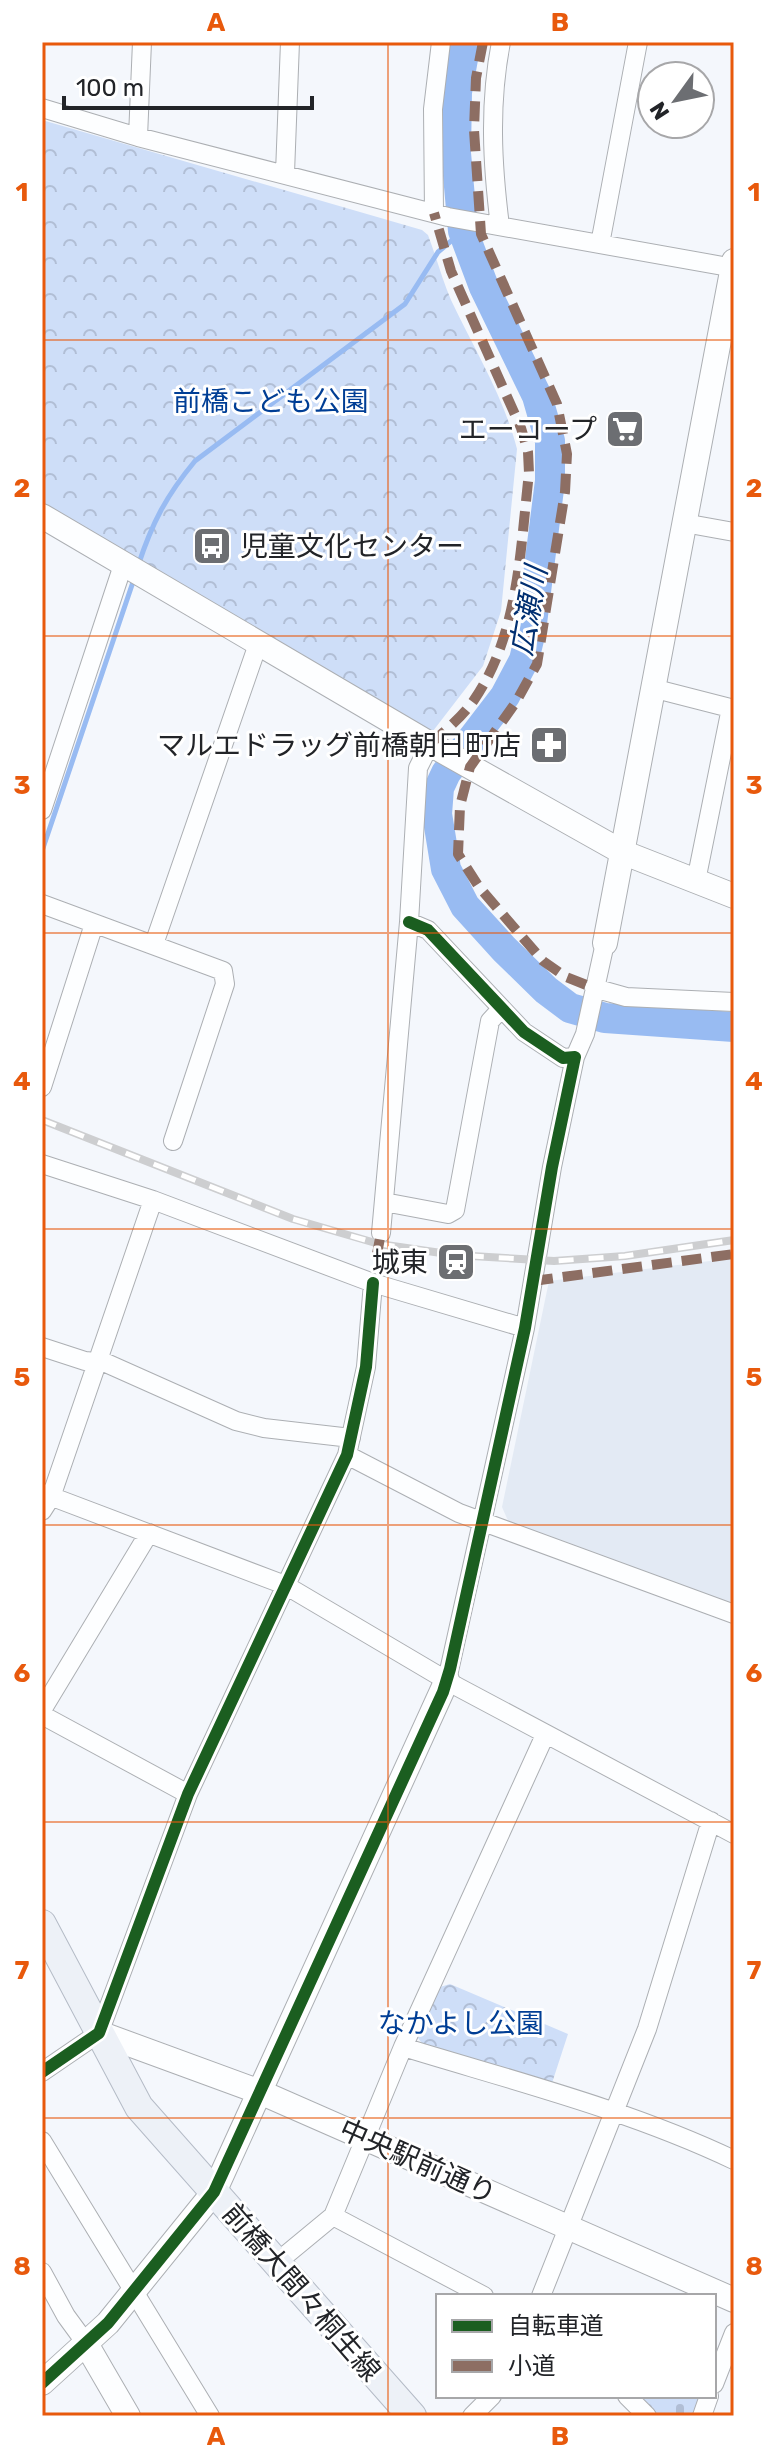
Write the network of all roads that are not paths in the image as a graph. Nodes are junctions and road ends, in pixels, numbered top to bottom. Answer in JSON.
{"nodes":[{"id":1,"x":142,"y":42,"type":"edge"},
{"id":2,"x":290,"y":42,"type":"edge"},
{"id":3,"x":441,"y":42,"type":"edge"},
{"id":4,"x":501,"y":42,"type":"edge"},
{"id":5,"x":638,"y":42,"type":"edge"},
{"id":6,"x":42,"y":108,"type":"edge"},
{"id":7,"x":138,"y":137,"type":"junction"},
{"id":8,"x":285,"y":173,"type":"junction"},
{"id":9,"x":441,"y":215,"type":"junction"},
{"id":10,"x":500,"y":226,"type":"junction"},
{"id":11,"x":600,"y":244,"type":"junction"},
{"id":12,"x":733,"y":266,"type":"edge"},
{"id":13,"x":42,"y":516,"type":"edge"},
{"id":14,"x":684,"y":523,"type":"junction"},
{"id":15,"x":734,"y":532,"type":"edge"},
{"id":16,"x":132,"y":569,"type":"junction"},
{"id":17,"x":258,"y":644,"type":"junction"},
{"id":18,"x":652,"y":688,"type":"junction"},
{"id":19,"x":732,"y":709,"type":"edge"},
{"id":20,"x":434,"y":746,"type":"junction"},
{"id":21,"x":42,"y":810,"type":"edge"},
{"id":22,"x":622,"y":852,"type":"junction"},
{"id":23,"x":696,"y":881,"type":"junction"},
{"id":24,"x":734,"y":896,"type":"edge"},
{"id":25,"x":42,"y":904,"type":"edge"},
{"id":26,"x":409,"y":922,"type":"junction"},
{"id":27,"x":94,"y":924,"type":"junction"},
{"id":28,"x":605,"y":943,"type":"joint"},
{"id":29,"x":154,"y":944,"type":"junction"},
{"id":30,"x":594,"y":993,"type":"junction"},
{"id":31,"x":734,"y":1002,"type":"edge"},
{"id":32,"x":501,"y":1009,"type":"junction"},
{"id":33,"x":575,"y":1057,"type":"junction"},
{"id":34,"x":42,"y":1087,"type":"edge"},
{"id":35,"x":173,"y":1141,"type":"dead end"},
{"id":36,"x":42,"y":1164,"type":"edge"},
{"id":37,"x":153,"y":1200,"type":"junction"},
{"id":38,"x":384,"y":1202,"type":"junction"},
{"id":39,"x":381,"y":1233,"type":"dead end"},
{"id":40,"x":373,"y":1283,"type":"junction"},
{"id":41,"x":525,"y":1328,"type":"junction"},
{"id":42,"x":42,"y":1347,"type":"edge"},
{"id":43,"x":96,"y":1361,"type":"junction"},
{"id":44,"x":349,"y":1446,"type":"junction"},
{"id":45,"x":45,"y":1500,"type":"edge"},
{"id":46,"x":481,"y":1522,"type":"junction"},
{"id":47,"x":149,"y":1533,"type":"junction"},
{"id":48,"x":285,"y":1585,"type":"junction"},
{"id":49,"x":734,"y":1614,"type":"edge"},
{"id":50,"x":447,"y":1680,"type":"junction"},
{"id":51,"x":42,"y":1713,"type":"edge"},
{"id":52,"x":545,"y":1735,"type":"junction"},
{"id":53,"x":188,"y":1794,"type":"junction"},
{"id":54,"x":711,"y":1821,"type":"junction"},
{"id":55,"x":734,"y":1834,"type":"edge"},
{"id":56,"x":42,"y":1924,"type":"edge"},
{"id":57,"x":99,"y":2033,"type":"junction"},
{"id":58,"x":403,"y":2047,"type":"junction"},
{"id":59,"x":42,"y":2072,"type":"edge"},
{"id":60,"x":260,"y":2092,"type":"junction"},
{"id":61,"x":616,"y":2113,"type":"junction"},
{"id":62,"x":365,"y":2138,"type":"junction"},
{"id":63,"x":42,"y":2141,"type":"edge"},
{"id":64,"x":734,"y":2160,"type":"edge"},
{"id":65,"x":214,"y":2192,"type":"junction"},
{"id":66,"x":333,"y":2216,"type":"junction"},
{"id":67,"x":570,"y":2227,"type":"junction"},
{"id":68,"x":274,"y":2260,"type":"junction"},
{"id":69,"x":42,"y":2272,"type":"edge"},
{"id":70,"x":134,"y":2290,"type":"junction"},
{"id":71,"x":480,"y":2294,"type":"edge"},
{"id":72,"x":542,"y":2294,"type":"edge"},
{"id":73,"x":734,"y":2300,"type":"edge"},
{"id":74,"x":734,"y":2333,"type":"edge"},
{"id":75,"x":85,"y":2342,"type":"junction"},
{"id":76,"x":716,"y":2379,"type":"edge"},
{"id":77,"x":42,"y":2383,"type":"edge"},
{"id":78,"x":490,"y":2398,"type":"edge"},
{"id":79,"x":629,"y":2398,"type":"edge"},
{"id":80,"x":128,"y":2416,"type":"edge"},
{"id":81,"x":210,"y":2416,"type":"edge"},
{"id":82,"x":412,"y":2416,"type":"edge"},
{"id":83,"x":472,"y":2416,"type":"edge"},
{"id":84,"x":647,"y":2416,"type":"edge"}],
"edges":[{"from":1,"to":7,"type":"street"},
{"from":2,"to":8,"type":"street"},
{"from":3,"to":9,"type":"street"},
{"from":4,"to":10,"type":"street"},
{"from":5,"to":11,"type":"street"},
{"from":6,"to":7,"type":"street"},
{"from":7,"to":8,"type":"street"},
{"from":8,"to":9,"type":"street"},
{"from":9,"to":10,"type":"street"},
{"from":10,"to":11,"type":"street"},
{"from":11,"to":12,"type":"street"},
{"from":12,"to":14,"type":"street"},
{"from":13,"to":16,"type":"street"},
{"from":14,"to":15,"type":"street"},
{"from":14,"to":18,"type":"street"},
{"from":16,"to":17,"type":"street"},
{"from":16,"to":21,"type":"street"},
{"from":17,"to":20,"type":"street"},
{"from":17,"to":29,"type":"street"},
{"from":18,"to":19,"type":"street"},
{"from":18,"to":22,"type":"street"},
{"from":19,"to":23,"type":"street"},
{"from":20,"to":22,"type":"street"},
{"from":20,"to":26,"type":"street"},
{"from":22,"to":23,"type":"street"},
{"from":22,"to":28,"type":"street"},
{"from":23,"to":24,"type":"street"},
{"from":25,"to":27,"type":"street"},
{"from":26,"to":32,"type":"street"},
{"from":26,"to":38,"type":"street"},
{"from":27,"to":29,"type":"street"},
{"from":27,"to":34,"type":"street"},
{"from":28,"to":30,"type":"street"},
{"from":29,"to":35,"type":"street"},
{"from":30,"to":31,"type":"street"},
{"from":30,"to":33,"type":"street"},
{"from":32,"to":33,"type":"street"},
{"from":32,"to":38,"type":"street"},
{"from":33,"to":41,"type":"street"},
{"from":36,"to":37,"type":"street"},
{"from":37,"to":40,"type":"street"},
{"from":37,"to":43,"type":"street"},
{"from":38,"to":39,"type":"street"},
{"from":40,"to":41,"type":"street"},
{"from":40,"to":44,"type":"street"},
{"from":41,"to":46,"type":"street"},
{"from":42,"to":43,"type":"street"},
{"from":43,"to":44,"type":"street"},
{"from":43,"to":45,"type":"street"},
{"from":44,"to":46,"type":"street"},
{"from":44,"to":48,"type":"street"},
{"from":45,"to":47,"type":"street"},
{"from":46,"to":49,"type":"street"},
{"from":46,"to":50,"type":"street"},
{"from":47,"to":48,"type":"street"},
{"from":47,"to":51,"type":"street"},
{"from":48,"to":50,"type":"street"},
{"from":48,"to":53,"type":"street"},
{"from":50,"to":52,"type":"street"},
{"from":50,"to":60,"type":"street"},
{"from":51,"to":53,"type":"street"},
{"from":52,"to":54,"type":"street"},
{"from":52,"to":58,"type":"street"},
{"from":53,"to":57,"type":"street"},
{"from":54,"to":55,"type":"street"},
{"from":54,"to":61,"type":"street"},
{"from":56,"to":57,"type":"main road","name":"前橋大間々桐生線"},
{"from":57,"to":59,"type":"street"},
{"from":57,"to":60,"type":"street","name":"中央駅前通り"},
{"from":57,"to":65,"type":"main road","name":"前橋大間々桐生線"},
{"from":58,"to":61,"type":"street"},
{"from":58,"to":62,"type":"street"},
{"from":60,"to":62,"type":"street","name":"中央駅前通り"},
{"from":60,"to":65,"type":"street"},
{"from":61,"to":64,"type":"street"},
{"from":61,"to":67,"type":"street"},
{"from":62,"to":66,"type":"street"},
{"from":62,"to":67,"type":"street","name":"中央駅前通り"},
{"from":63,"to":70,"type":"street"},
{"from":65,"to":68,"type":"main road","name":"前橋大間々桐生線"},
{"from":65,"to":70,"type":"street"},
{"from":66,"to":68,"type":"street"},
{"from":66,"to":71,"type":"street"},
{"from":67,"to":72,"type":"street"},
{"from":67,"to":73,"type":"street","name":"中央駅前通り"},
{"from":68,"to":82,"type":"main road","name":"前橋大間々桐生線"},
{"from":69,"to":75,"type":"street"},
{"from":70,"to":75,"type":"street"},
{"from":70,"to":81,"type":"street"},
{"from":74,"to":76,"type":"street"},
{"from":75,"to":77,"type":"street"},
{"from":75,"to":80,"type":"street"},
{"from":78,"to":83,"type":"street"},
{"from":79,"to":84,"type":"street"}]}
